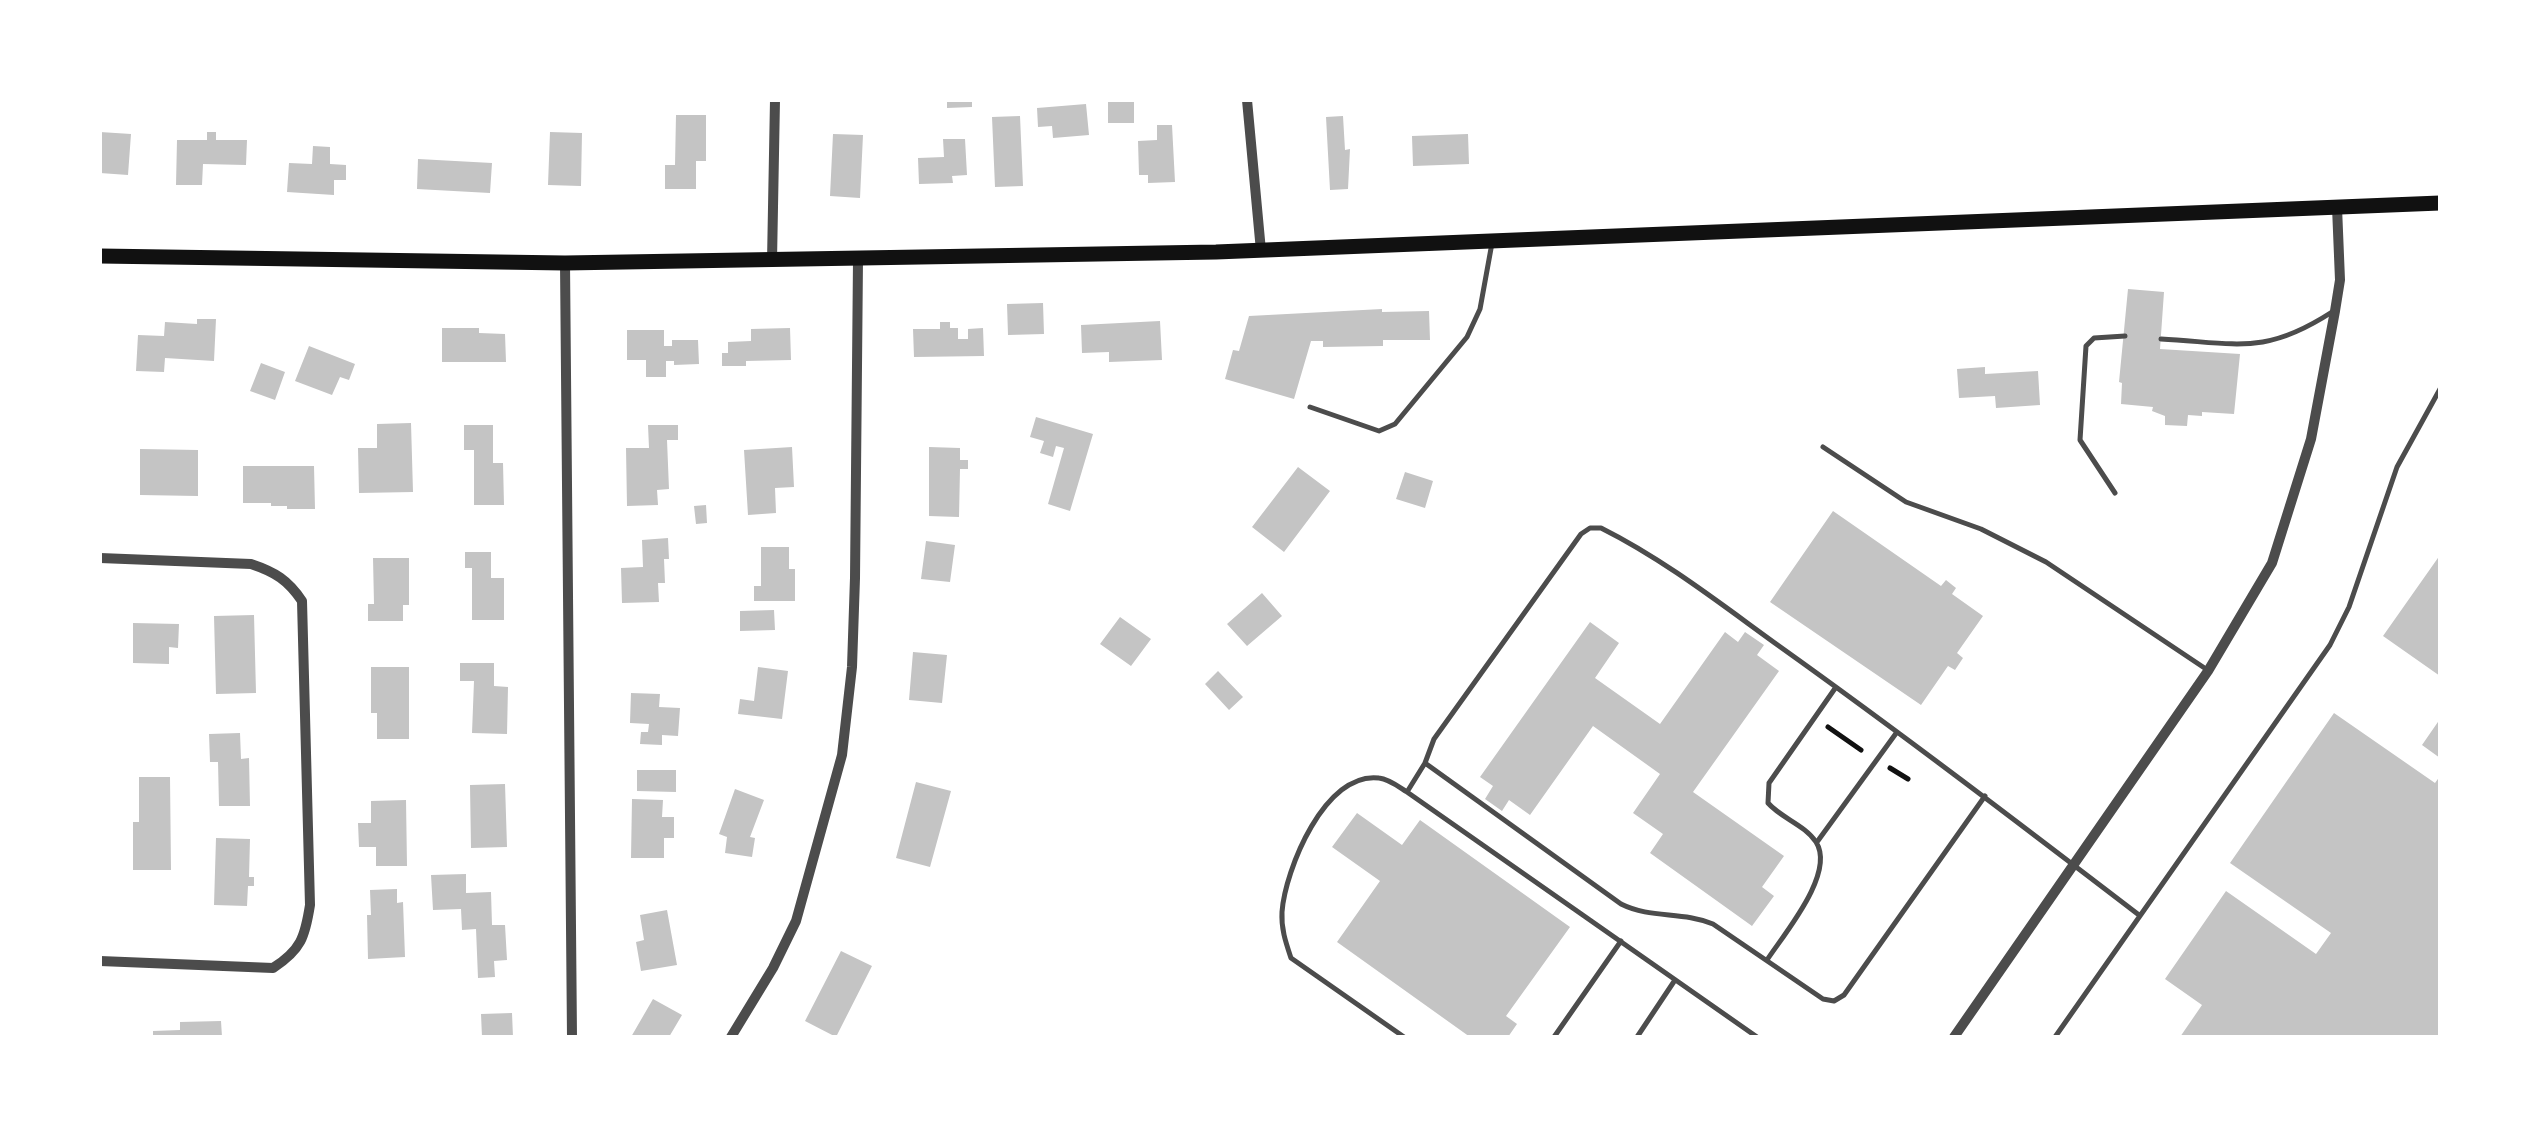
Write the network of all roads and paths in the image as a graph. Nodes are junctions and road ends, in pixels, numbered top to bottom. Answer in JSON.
{"nodes":[{"id":1,"x":775,"y":100,"type":"edge"},
{"id":2,"x":1247,"y":100,"type":"edge"},
{"id":3,"x":2440,"y":204,"type":"edge"},
{"id":4,"x":2336,"y":207,"type":"junction"},
{"id":5,"x":1493,"y":240,"type":"junction"},
{"id":6,"x":1261,"y":250,"type":"junction"},
{"id":7,"x":100,"y":256,"type":"edge"},
{"id":8,"x":858,"y":260,"type":"junction"},
{"id":9,"x":772,"y":261,"type":"junction"},
{"id":10,"x":565,"y":263,"type":"junction"},
{"id":11,"x":2335,"y":311,"type":"junction"},
{"id":12,"x":2125,"y":336,"type":"dead end"},
{"id":13,"x":2161,"y":338,"type":"dead end"},
{"id":14,"x":2440,"y":389,"type":"edge"},
{"id":15,"x":1310,"y":406,"type":"dead end"},
{"id":16,"x":1823,"y":447,"type":"dead end"},
{"id":17,"x":2115,"y":493,"type":"dead end"},
{"id":18,"x":100,"y":558,"type":"edge"},
{"id":19,"x":2208,"y":670,"type":"junction"},
{"id":20,"x":1836,"y":686,"type":"junction"},
{"id":21,"x":1828,"y":727,"type":"dead end"},
{"id":22,"x":1896,"y":732,"type":"junction"},
{"id":23,"x":1861,"y":750,"type":"dead end"},
{"id":24,"x":1425,"y":763,"type":"junction"},
{"id":25,"x":1888,"y":767,"type":"dead end"},
{"id":26,"x":1908,"y":780,"type":"dead end"},
{"id":27,"x":1407,"y":792,"type":"junction"},
{"id":28,"x":1985,"y":796,"type":"junction"},
{"id":29,"x":1816,"y":842,"type":"junction"},
{"id":30,"x":2073,"y":864,"type":"junction"},
{"id":31,"x":2139,"y":915,"type":"junction"},
{"id":32,"x":1620,"y":941,"type":"junction"},
{"id":33,"x":1767,"y":960,"type":"junction"},
{"id":34,"x":100,"y":961,"type":"edge"},
{"id":35,"x":1675,"y":980,"type":"junction"},
{"id":36,"x":572,"y":1037,"type":"edge"},
{"id":37,"x":731,"y":1037,"type":"edge"},
{"id":38,"x":1404,"y":1037,"type":"edge"},
{"id":39,"x":1554,"y":1037,"type":"edge"},
{"id":40,"x":1638,"y":1037,"type":"edge"},
{"id":41,"x":1757,"y":1037,"type":"edge"},
{"id":42,"x":1954,"y":1037,"type":"edge"},
{"id":43,"x":2055,"y":1037,"type":"edge"}],
"edges":[{"from":1,"to":9,"type":"street"},
{"from":2,"to":6,"type":"street"},
{"from":3,"to":4,"type":"main road"},
{"from":4,"to":5,"type":"main road"},
{"from":4,"to":11,"type":"street"},
{"from":5,"to":6,"type":"main road"},
{"from":5,"to":15,"type":"lane"},
{"from":6,"to":8,"type":"main road"},
{"from":7,"to":10,"type":"main road"},
{"from":8,"to":9,"type":"main road"},
{"from":8,"to":37,"type":"street"},
{"from":9,"to":10,"type":"main road"},
{"from":10,"to":36,"type":"street"},
{"from":11,"to":13,"type":"lane"},
{"from":11,"to":19,"type":"street"},
{"from":12,"to":17,"type":"lane"},
{"from":14,"to":31,"type":"lane"},
{"from":16,"to":19,"type":"lane"},
{"from":18,"to":34,"type":"street"},
{"from":19,"to":30,"type":"street"},
{"from":20,"to":22,"type":"lane"},
{"from":20,"to":24,"type":"lane"},
{"from":20,"to":29,"type":"lane"},
{"from":21,"to":23,"type":"path"},
{"from":22,"to":28,"type":"lane"},
{"from":22,"to":29,"type":"lane"},
{"from":24,"to":27,"type":"lane"},
{"from":24,"to":33,"type":"lane"},
{"from":25,"to":26,"type":"path"},
{"from":27,"to":32,"type":"lane"},
{"from":27,"to":38,"type":"lane"},
{"from":28,"to":30,"type":"lane"},
{"from":28,"to":33,"type":"lane"},
{"from":29,"to":33,"type":"lane"},
{"from":30,"to":31,"type":"lane"},
{"from":30,"to":42,"type":"street"},
{"from":31,"to":43,"type":"lane"},
{"from":32,"to":35,"type":"lane"},
{"from":32,"to":39,"type":"lane"},
{"from":35,"to":40,"type":"lane"},
{"from":35,"to":41,"type":"lane"}]}
